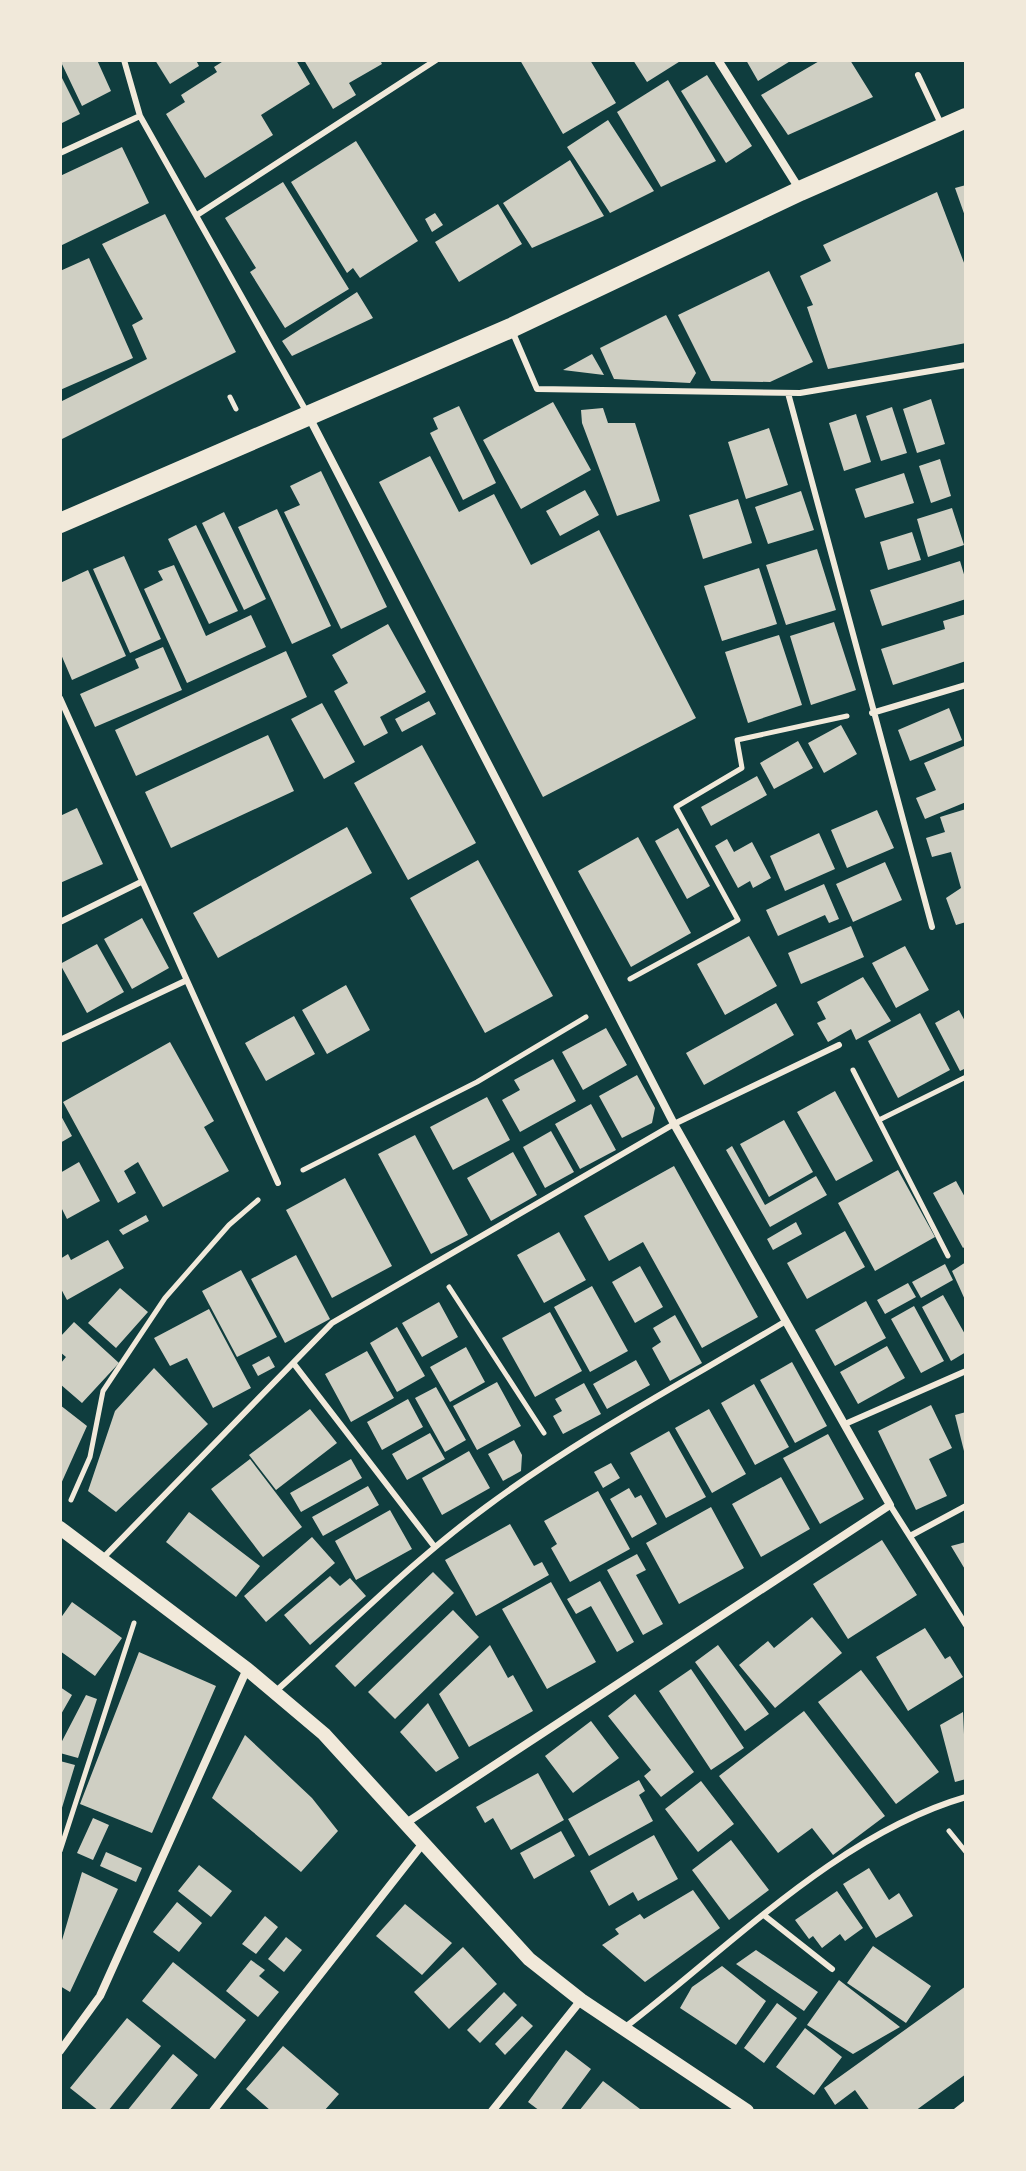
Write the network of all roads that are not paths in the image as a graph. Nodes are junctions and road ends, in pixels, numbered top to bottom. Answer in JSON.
{"nodes":[{"id":1,"x":124,"y":60,"type":"edge"},
{"id":2,"x":436,"y":60,"type":"edge"},
{"id":3,"x":718,"y":60,"type":"edge"},
{"id":4,"x":918,"y":75,"type":"dead end"},
{"id":5,"x":140,"y":116,"type":"junction"},
{"id":6,"x":966,"y":118,"type":"edge"},
{"id":7,"x":943,"y":128,"type":"junction"},
{"id":8,"x":60,"y":153,"type":"edge"},
{"id":9,"x":800,"y":191,"type":"junction"},
{"id":10,"x":197,"y":215,"type":"junction"},
{"id":11,"x":511,"y":328,"type":"junction"},
{"id":12,"x":966,"y":365,"type":"edge"},
{"id":13,"x":788,"y":393,"type":"junction"},
{"id":14,"x":309,"y":417,"type":"junction"},
{"id":15,"x":60,"y":523,"type":"edge"},
{"id":16,"x":966,"y":685,"type":"edge"},
{"id":17,"x":60,"y":698,"type":"edge"},
{"id":18,"x":872,"y":712,"type":"junction"},
{"id":19,"x":141,"y":882,"type":"junction"},
{"id":20,"x":60,"y":922,"type":"edge"},
{"id":21,"x":932,"y":927,"type":"dead end"},
{"id":22,"x":185,"y":981,"type":"junction"},
{"id":23,"x":60,"y":1040,"type":"edge"},
{"id":24,"x":839,"y":1045,"type":"road end"},
{"id":25,"x":674,"y":1124,"type":"junction"},
{"id":26,"x":278,"y":1183,"type":"road end"},
{"id":27,"x":786,"y":1321,"type":"junction"},
{"id":28,"x":294,"y":1364,"type":"junction"},
{"id":29,"x":966,"y":1371,"type":"edge"},
{"id":30,"x":845,"y":1424,"type":"junction"},
{"id":31,"x":890,"y":1505,"type":"junction"},
{"id":32,"x":966,"y":1506,"type":"edge"},
{"id":33,"x":60,"y":1528,"type":"edge"},
{"id":34,"x":910,"y":1536,"type":"junction"},
{"id":35,"x":434,"y":1546,"type":"junction"},
{"id":36,"x":102,"y":1559,"type":"junction"},
{"id":37,"x":966,"y":1625,"type":"edge"},
{"id":38,"x":247,"y":1669,"type":"junction"},
{"id":39,"x":276,"y":1692,"type":"junction"},
{"id":40,"x":966,"y":1797,"type":"edge"},
{"id":41,"x":406,"y":1823,"type":"junction"},
{"id":42,"x":424,"y":1842,"type":"junction"},
{"id":43,"x":765,"y":1916,"type":"junction"},
{"id":44,"x":832,"y":1969,"type":"dead end"},
{"id":45,"x":581,"y":2000,"type":"junction"},
{"id":46,"x":624,"y":2028,"type":"junction"},
{"id":47,"x":60,"y":2051,"type":"edge"},
{"id":48,"x":966,"y":2104,"type":"edge"},
{"id":49,"x":740,"y":2109,"type":"edge"},
{"id":50,"x":213,"y":2111,"type":"edge"},
{"id":51,"x":492,"y":2111,"type":"edge"},
{"id":52,"x":957,"y":2111,"type":"edge"}],
"edges":[{"from":1,"to":5,"type":"lane"},
{"from":2,"to":10,"type":"lane"},
{"from":3,"to":9,"type":"street"},
{"from":4,"to":7,"type":"lane"},
{"from":5,"to":8,"type":"lane"},
{"from":5,"to":10,"type":"lane"},
{"from":6,"to":7,"type":"main road"},
{"from":7,"to":9,"type":"main road"},
{"from":9,"to":11,"type":"main road"},
{"from":10,"to":14,"type":"lane"},
{"from":11,"to":13,"type":"lane"},
{"from":11,"to":14,"type":"main road"},
{"from":12,"to":13,"type":"lane"},
{"from":13,"to":18,"type":"lane"},
{"from":14,"to":15,"type":"main road"},
{"from":14,"to":25,"type":"street"},
{"from":16,"to":18,"type":"lane"},
{"from":17,"to":19,"type":"lane"},
{"from":18,"to":21,"type":"lane"},
{"from":19,"to":20,"type":"lane"},
{"from":19,"to":22,"type":"lane"},
{"from":22,"to":23,"type":"lane"},
{"from":22,"to":26,"type":"lane"},
{"from":24,"to":25,"type":"lane"},
{"from":25,"to":27,"type":"street"},
{"from":25,"to":28,"type":"lane"},
{"from":27,"to":30,"type":"street"},
{"from":27,"to":35,"type":"lane"},
{"from":28,"to":35,"type":"lane"},
{"from":28,"to":36,"type":"lane"},
{"from":29,"to":30,"type":"lane"},
{"from":30,"to":31,"type":"street"},
{"from":31,"to":34,"type":"lane"},
{"from":31,"to":41,"type":"street"},
{"from":32,"to":34,"type":"lane"},
{"from":33,"to":36,"type":"street"},
{"from":34,"to":37,"type":"lane"},
{"from":35,"to":39,"type":"lane"},
{"from":36,"to":38,"type":"street"},
{"from":38,"to":39,"type":"street"},
{"from":38,"to":47,"type":"street"},
{"from":39,"to":41,"type":"street"},
{"from":40,"to":43,"type":"lane"},
{"from":41,"to":42,"type":"street"},
{"from":42,"to":45,"type":"street"},
{"from":42,"to":50,"type":"street"},
{"from":43,"to":44,"type":"lane"},
{"from":43,"to":46,"type":"lane"},
{"from":45,"to":46,"type":"street"},
{"from":45,"to":51,"type":"street"},
{"from":46,"to":49,"type":"street"},
{"from":48,"to":52,"type":"street"}]}
